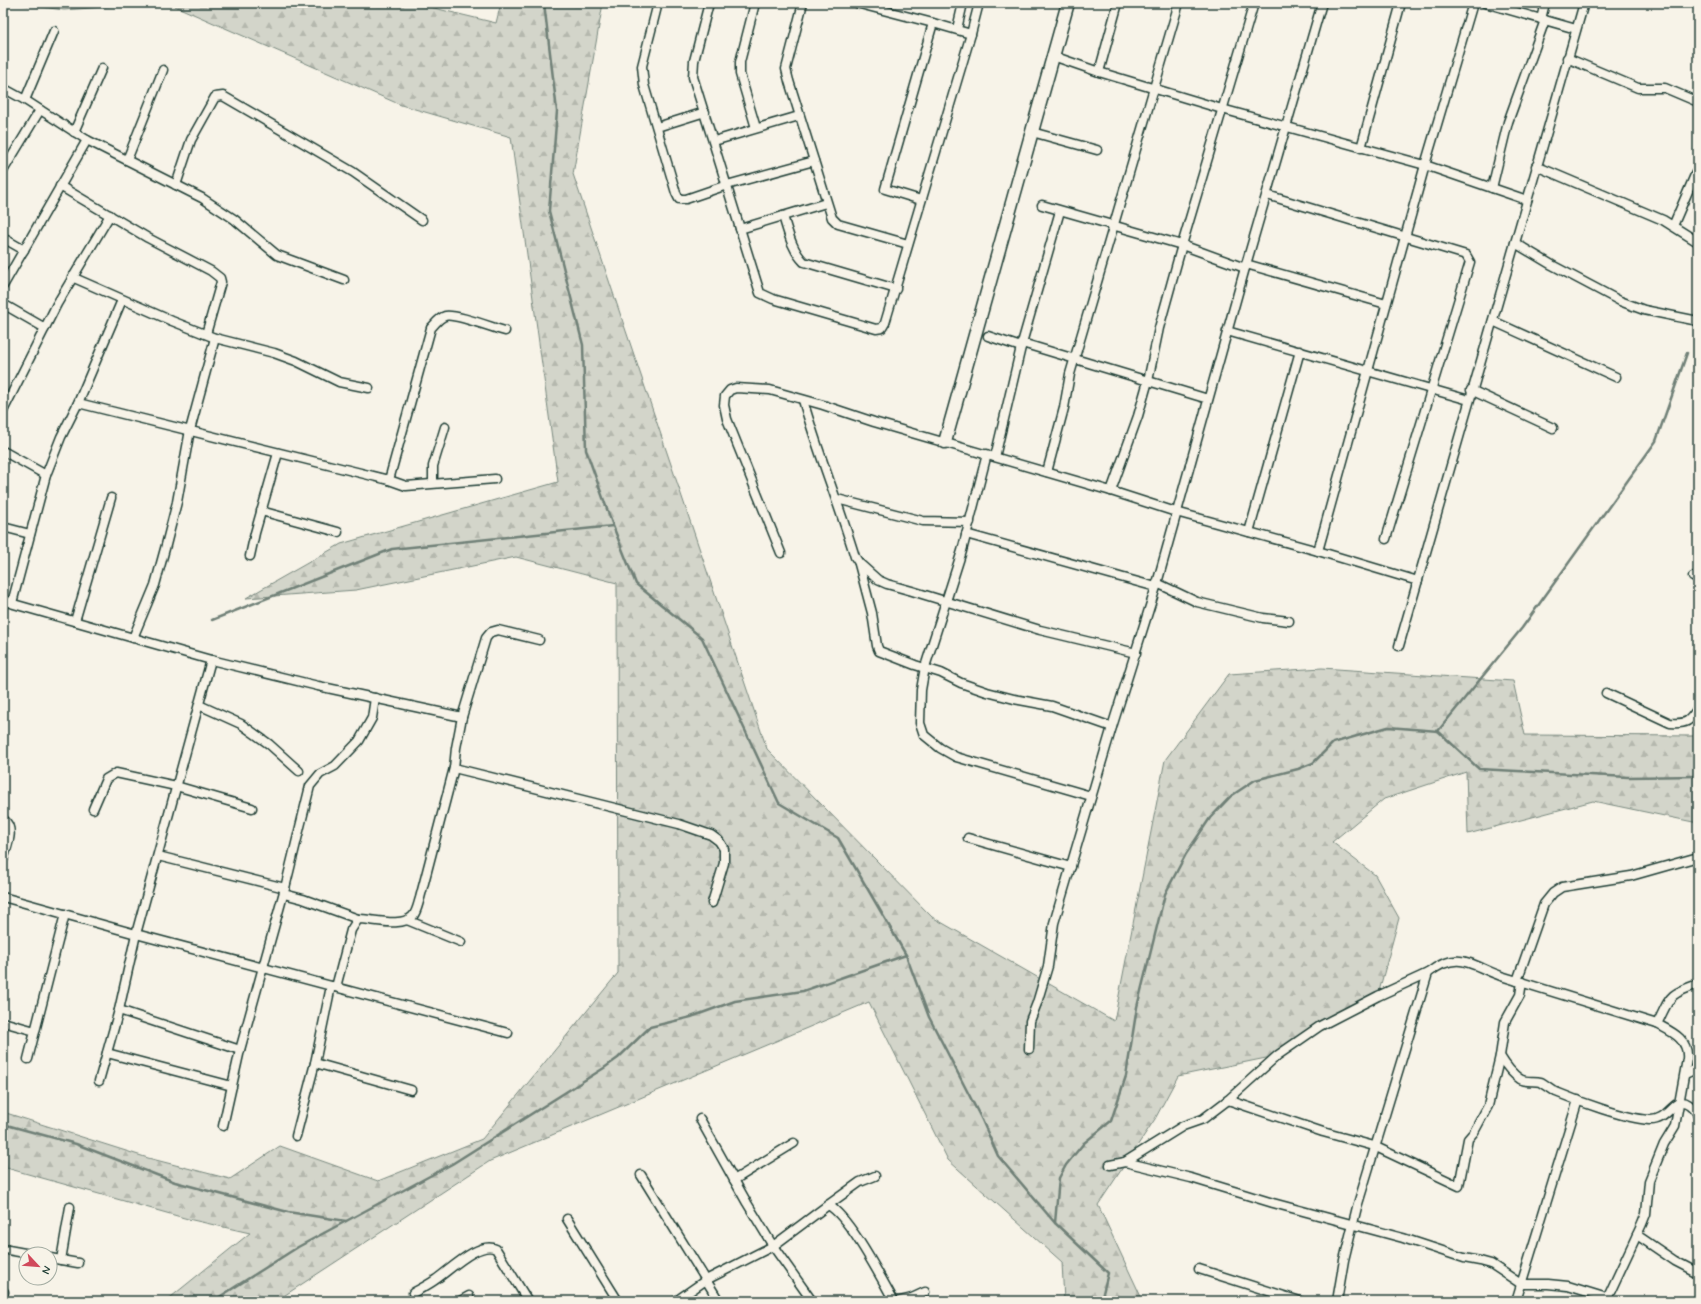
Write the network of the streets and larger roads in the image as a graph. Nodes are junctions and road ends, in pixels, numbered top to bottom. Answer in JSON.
{"nodes":[{"id":1,"x":658,"y":3,"type":"edge"},
{"id":2,"x":710,"y":3,"type":"edge"},
{"id":3,"x":756,"y":3,"type":"edge"},
{"id":4,"x":803,"y":3,"type":"edge"},
{"id":5,"x":856,"y":3,"type":"edge"},
{"id":6,"x":963,"y":3,"type":"edge"},
{"id":7,"x":979,"y":3,"type":"edge"},
{"id":8,"x":1068,"y":3,"type":"edge"},
{"id":9,"x":1118,"y":3,"type":"edge"},
{"id":10,"x":1179,"y":3,"type":"edge"},
{"id":11,"x":1254,"y":3,"type":"edge"},
{"id":12,"x":1322,"y":3,"type":"edge"},
{"id":13,"x":1401,"y":3,"type":"edge"},
{"id":14,"x":1473,"y":3,"type":"edge"},
{"id":15,"x":1485,"y":3,"type":"edge"},
{"id":16,"x":1545,"y":3,"type":"edge"},
{"id":17,"x":1584,"y":3,"type":"edge"},
{"id":18,"x":869,"y":5,"type":"edge"},
{"id":19,"x":1543,"y":20,"type":"junction"},
{"id":20,"x":933,"y":23,"type":"junction"},
{"id":21,"x":956,"y":29,"type":"junction"},
{"id":22,"x":1576,"y":29,"type":"junction"},
{"id":23,"x":54,"y":31,"type":"dead end"},
{"id":24,"x":971,"y":34,"type":"junction"},
{"id":25,"x":1053,"y":56,"type":"junction"},
{"id":26,"x":1567,"y":58,"type":"junction"},
{"id":27,"x":102,"y":68,"type":"dead end"},
{"id":28,"x":164,"y":70,"type":"dead end"},
{"id":29,"x":1099,"y":72,"type":"junction"},
{"id":30,"x":3,"y":88,"type":"edge"},
{"id":31,"x":1154,"y":88,"type":"junction"},
{"id":32,"x":26,"y":100,"type":"junction"},
{"id":33,"x":1698,"y":102,"type":"edge"},
{"id":34,"x":1222,"y":109,"type":"junction"},
{"id":35,"x":40,"y":110,"type":"junction"},
{"id":36,"x":705,"y":112,"type":"junction"},
{"id":37,"x":800,"y":116,"type":"junction"},
{"id":38,"x":657,"y":127,"type":"junction"},
{"id":39,"x":1286,"y":127,"type":"junction"},
{"id":40,"x":756,"y":128,"type":"junction"},
{"id":41,"x":74,"y":132,"type":"junction"},
{"id":42,"x":1032,"y":132,"type":"junction"},
{"id":43,"x":87,"y":140,"type":"junction"},
{"id":44,"x":714,"y":140,"type":"junction"},
{"id":45,"x":1361,"y":148,"type":"junction"},
{"id":46,"x":1097,"y":150,"type":"dead end"},
{"id":47,"x":127,"y":160,"type":"junction"},
{"id":48,"x":814,"y":162,"type":"junction"},
{"id":49,"x":1425,"y":165,"type":"junction"},
{"id":50,"x":1536,"y":166,"type":"junction"},
{"id":51,"x":1698,"y":168,"type":"edge"},
{"id":52,"x":3,"y":171,"type":"edge"},
{"id":53,"x":176,"y":184,"type":"junction"},
{"id":54,"x":727,"y":185,"type":"junction"},
{"id":55,"x":60,"y":186,"type":"junction"},
{"id":56,"x":1492,"y":188,"type":"junction"},
{"id":57,"x":1267,"y":194,"type":"junction"},
{"id":58,"x":921,"y":200,"type":"junction"},
{"id":59,"x":1527,"y":200,"type":"junction"},
{"id":60,"x":826,"y":204,"type":"junction"},
{"id":61,"x":1042,"y":205,"type":"dead end"},
{"id":62,"x":1060,"y":211,"type":"junction"},
{"id":63,"x":110,"y":215,"type":"junction"},
{"id":64,"x":783,"y":216,"type":"junction"},
{"id":65,"x":422,"y":220,"type":"dead end"},
{"id":66,"x":1673,"y":226,"type":"junction"},
{"id":67,"x":1114,"y":227,"type":"junction"},
{"id":68,"x":740,"y":229,"type":"junction"},
{"id":69,"x":3,"y":238,"type":"edge"},
{"id":70,"x":1404,"y":238,"type":"junction"},
{"id":71,"x":1698,"y":242,"type":"edge"},
{"id":72,"x":1515,"y":243,"type":"junction"},
{"id":73,"x":908,"y":244,"type":"junction"},
{"id":74,"x":1182,"y":245,"type":"junction"},
{"id":75,"x":24,"y":250,"type":"junction"},
{"id":76,"x":1246,"y":266,"type":"junction"},
{"id":77,"x":72,"y":277,"type":"junction"},
{"id":78,"x":344,"y":280,"type":"dead end"},
{"id":79,"x":3,"y":286,"type":"edge"},
{"id":80,"x":896,"y":289,"type":"junction"},
{"id":81,"x":122,"y":300,"type":"junction"},
{"id":82,"x":3,"y":304,"type":"edge"},
{"id":83,"x":1386,"y":304,"type":"junction"},
{"id":84,"x":1493,"y":321,"type":"junction"},
{"id":85,"x":1698,"y":321,"type":"edge"},
{"id":86,"x":45,"y":328,"type":"junction"},
{"id":87,"x":505,"y":331,"type":"dead end"},
{"id":88,"x":1227,"y":331,"type":"junction"},
{"id":89,"x":206,"y":334,"type":"junction"},
{"id":90,"x":988,"y":336,"type":"dead end"},
{"id":91,"x":215,"y":338,"type":"junction"},
{"id":92,"x":1021,"y":345,"type":"junction"},
{"id":93,"x":1300,"y":351,"type":"junction"},
{"id":94,"x":1075,"y":358,"type":"junction"},
{"id":95,"x":1368,"y":370,"type":"junction"},
{"id":96,"x":1616,"y":377,"type":"dead end"},
{"id":97,"x":1148,"y":381,"type":"junction"},
{"id":98,"x":369,"y":388,"type":"dead end"},
{"id":99,"x":1433,"y":389,"type":"junction"},
{"id":100,"x":1472,"y":390,"type":"junction"},
{"id":101,"x":1208,"y":399,"type":"junction"},
{"id":102,"x":804,"y":400,"type":"junction"},
{"id":103,"x":1469,"y":400,"type":"junction"},
{"id":104,"x":78,"y":403,"type":"junction"},
{"id":105,"x":3,"y":411,"type":"edge"},
{"id":106,"x":445,"y":427,"type":"dead end"},
{"id":107,"x":1553,"y":428,"type":"dead end"},
{"id":108,"x":190,"y":430,"type":"junction"},
{"id":109,"x":945,"y":442,"type":"junction"},
{"id":110,"x":3,"y":452,"type":"edge"},
{"id":111,"x":278,"y":453,"type":"junction"},
{"id":112,"x":991,"y":455,"type":"junction"},
{"id":113,"x":1047,"y":472,"type":"junction"},
{"id":114,"x":46,"y":475,"type":"junction"},
{"id":115,"x":494,"y":479,"type":"dead end"},
{"id":116,"x":389,"y":480,"type":"junction"},
{"id":117,"x":433,"y":483,"type":"junction"},
{"id":118,"x":1111,"y":491,"type":"junction"},
{"id":119,"x":111,"y":498,"type":"dead end"},
{"id":120,"x":836,"y":499,"type":"junction"},
{"id":121,"x":262,"y":511,"type":"junction"},
{"id":122,"x":1176,"y":512,"type":"junction"},
{"id":123,"x":970,"y":522,"type":"junction"},
{"id":124,"x":3,"y":527,"type":"edge"},
{"id":125,"x":338,"y":532,"type":"dead end"},
{"id":126,"x":1249,"y":532,"type":"junction"},
{"id":127,"x":30,"y":534,"type":"junction"},
{"id":128,"x":966,"y":534,"type":"junction"},
{"id":129,"x":1386,"y":539,"type":"dead end"},
{"id":130,"x":1318,"y":551,"type":"junction"},
{"id":131,"x":781,"y":553,"type":"dead end"},
{"id":132,"x":250,"y":556,"type":"dead end"},
{"id":133,"x":859,"y":563,"type":"junction"},
{"id":134,"x":1418,"y":581,"type":"junction"},
{"id":135,"x":1157,"y":585,"type":"junction"},
{"id":136,"x":3,"y":601,"type":"edge"},
{"id":137,"x":947,"y":601,"type":"junction"},
{"id":138,"x":12,"y":603,"type":"junction"},
{"id":139,"x":75,"y":621,"type":"junction"},
{"id":140,"x":1289,"y":621,"type":"dead end"},
{"id":141,"x":133,"y":638,"type":"junction"},
{"id":142,"x":539,"y":640,"type":"dead end"},
{"id":143,"x":1399,"y":646,"type":"dead end"},
{"id":144,"x":1136,"y":652,"type":"junction"},
{"id":145,"x":211,"y":660,"type":"junction"},
{"id":146,"x":925,"y":667,"type":"junction"},
{"id":147,"x":1606,"y":693,"type":"dead end"},
{"id":148,"x":375,"y":698,"type":"junction"},
{"id":149,"x":200,"y":705,"type":"junction"},
{"id":150,"x":1698,"y":708,"type":"edge"},
{"id":151,"x":462,"y":717,"type":"junction"},
{"id":152,"x":1112,"y":727,"type":"junction"},
{"id":153,"x":454,"y":768,"type":"junction"},
{"id":154,"x":299,"y":771,"type":"dead end"},
{"id":155,"x":176,"y":786,"type":"junction"},
{"id":156,"x":1091,"y":796,"type":"junction"},
{"id":157,"x":252,"y":808,"type":"dead end"},
{"id":158,"x":93,"y":809,"type":"dead end"},
{"id":159,"x":3,"y":819,"type":"edge"},
{"id":160,"x":968,"y":838,"type":"dead end"},
{"id":161,"x":158,"y":856,"type":"junction"},
{"id":162,"x":1698,"y":857,"type":"edge"},
{"id":163,"x":3,"y":860,"type":"edge"},
{"id":164,"x":1071,"y":867,"type":"junction"},
{"id":165,"x":284,"y":891,"type":"junction"},
{"id":166,"x":3,"y":896,"type":"edge"},
{"id":167,"x":712,"y":903,"type":"dead end"},
{"id":168,"x":65,"y":914,"type":"junction"},
{"id":169,"x":358,"y":919,"type":"junction"},
{"id":170,"x":407,"y":920,"type":"junction"},
{"id":171,"x":136,"y":934,"type":"junction"},
{"id":172,"x":461,"y":942,"type":"dead end"},
{"id":173,"x":264,"y":968,"type":"junction"},
{"id":174,"x":1428,"y":973,"type":"junction"},
{"id":175,"x":1520,"y":982,"type":"junction"},
{"id":176,"x":1698,"y":984,"type":"edge"},
{"id":177,"x":334,"y":986,"type":"junction"},
{"id":178,"x":119,"y":1010,"type":"junction"},
{"id":179,"x":3,"y":1022,"type":"edge"},
{"id":180,"x":1657,"y":1024,"type":"junction"},
{"id":181,"x":34,"y":1031,"type":"junction"},
{"id":182,"x":508,"y":1033,"type":"dead end"},
{"id":183,"x":1029,"y":1049,"type":"dead end"},
{"id":184,"x":240,"y":1050,"type":"junction"},
{"id":185,"x":107,"y":1054,"type":"junction"},
{"id":186,"x":1500,"y":1056,"type":"junction"},
{"id":187,"x":28,"y":1059,"type":"dead end"},
{"id":188,"x":315,"y":1062,"type":"junction"},
{"id":189,"x":1698,"y":1068,"type":"edge"},
{"id":190,"x":1685,"y":1074,"type":"junction"},
{"id":191,"x":99,"y":1081,"type":"dead end"},
{"id":192,"x":232,"y":1086,"type":"junction"},
{"id":193,"x":411,"y":1090,"type":"dead end"},
{"id":194,"x":1228,"y":1100,"type":"junction"},
{"id":195,"x":1578,"y":1100,"type":"junction"},
{"id":196,"x":1679,"y":1102,"type":"junction"},
{"id":197,"x":1698,"y":1114,"type":"edge"},
{"id":198,"x":700,"y":1119,"type":"dead end"},
{"id":199,"x":223,"y":1126,"type":"dead end"},
{"id":200,"x":296,"y":1136,"type":"dead end"},
{"id":201,"x":794,"y":1143,"type":"dead end"},
{"id":202,"x":1374,"y":1146,"type":"junction"},
{"id":203,"x":1125,"y":1162,"type":"junction"},
{"id":204,"x":1110,"y":1165,"type":"dead end"},
{"id":205,"x":641,"y":1176,"type":"dead end"},
{"id":206,"x":875,"y":1176,"type":"dead end"},
{"id":207,"x":734,"y":1180,"type":"junction"},
{"id":208,"x":828,"y":1205,"type":"junction"},
{"id":209,"x":70,"y":1207,"type":"dead end"},
{"id":210,"x":566,"y":1219,"type":"dead end"},
{"id":211,"x":1352,"y":1224,"type":"junction"},
{"id":212,"x":1637,"y":1235,"type":"junction"},
{"id":213,"x":773,"y":1246,"type":"junction"},
{"id":214,"x":3,"y":1249,"type":"edge"},
{"id":215,"x":18,"y":1252,"type":"edge"},
{"id":216,"x":58,"y":1259,"type":"edge"},
{"id":217,"x":61,"y":1260,"type":"junction"},
{"id":218,"x":78,"y":1263,"type":"dead end"},
{"id":219,"x":1199,"y":1269,"type":"dead end"},
{"id":220,"x":1698,"y":1273,"type":"edge"},
{"id":221,"x":706,"y":1280,"type":"junction"},
{"id":222,"x":1521,"y":1284,"type":"junction"},
{"id":223,"x":926,"y":1292,"type":"dead end"},
{"id":224,"x":413,"y":1293,"type":"dead end"},
{"id":225,"x":468,"y":1296,"type":"dead end"},
{"id":226,"x":1606,"y":1299,"type":"edge"},
{"id":227,"x":615,"y":1300,"type":"edge"},
{"id":228,"x":460,"y":1301,"type":"edge"},
{"id":229,"x":528,"y":1301,"type":"edge"},
{"id":230,"x":676,"y":1301,"type":"edge"},
{"id":231,"x":719,"y":1301,"type":"edge"},
{"id":232,"x":812,"y":1301,"type":"edge"},
{"id":233,"x":894,"y":1301,"type":"edge"},
{"id":234,"x":900,"y":1301,"type":"edge"},
{"id":235,"x":1300,"y":1301,"type":"edge"},
{"id":236,"x":1337,"y":1301,"type":"edge"},
{"id":237,"x":1516,"y":1301,"type":"edge"}],
"edges":[{"from":1,"to":38,"type":"street"},
{"from":2,"to":36,"type":"street"},
{"from":3,"to":40,"type":"street"},
{"from":4,"to":37,"type":"street"},
{"from":5,"to":18,"type":"street"},
{"from":6,"to":21,"type":"street"},
{"from":7,"to":24,"type":"street"},
{"from":8,"to":25,"type":"street"},
{"from":9,"to":29,"type":"street"},
{"from":10,"to":31,"type":"street"},
{"from":11,"to":34,"type":"street"},
{"from":12,"to":39,"type":"street"},
{"from":13,"to":45,"type":"street"},
{"from":14,"to":49,"type":"street"},
{"from":15,"to":19,"type":"street"},
{"from":16,"to":19,"type":"street"},
{"from":17,"to":22,"type":"street"},
{"from":18,"to":20,"type":"street"},
{"from":19,"to":22,"type":"street"},
{"from":19,"to":56,"type":"street"},
{"from":20,"to":21,"type":"street"},
{"from":20,"to":58,"type":"street"},
{"from":21,"to":24,"type":"street"},
{"from":22,"to":26,"type":"street"},
{"from":23,"to":32,"type":"street"},
{"from":24,"to":58,"type":"street"},
{"from":25,"to":29,"type":"street"},
{"from":25,"to":42,"type":"street"},
{"from":26,"to":33,"type":"street"},
{"from":26,"to":50,"type":"street"},
{"from":27,"to":41,"type":"street"},
{"from":28,"to":47,"type":"street"},
{"from":29,"to":31,"type":"street"},
{"from":30,"to":32,"type":"street"},
{"from":31,"to":34,"type":"street"},
{"from":31,"to":67,"type":"street"},
{"from":32,"to":35,"type":"street"},
{"from":34,"to":39,"type":"street"},
{"from":34,"to":74,"type":"street"},
{"from":35,"to":41,"type":"street"},
{"from":35,"to":52,"type":"street"},
{"from":36,"to":38,"type":"street"},
{"from":36,"to":44,"type":"street"},
{"from":37,"to":40,"type":"street"},
{"from":37,"to":48,"type":"street"},
{"from":38,"to":54,"type":"street"},
{"from":39,"to":45,"type":"street"},
{"from":39,"to":57,"type":"street"},
{"from":40,"to":44,"type":"street"},
{"from":41,"to":43,"type":"street"},
{"from":42,"to":46,"type":"street"},
{"from":42,"to":109,"type":"street"},
{"from":43,"to":47,"type":"street"},
{"from":43,"to":55,"type":"street"},
{"from":44,"to":54,"type":"street"},
{"from":45,"to":49,"type":"street"},
{"from":47,"to":53,"type":"street"},
{"from":48,"to":54,"type":"street"},
{"from":48,"to":60,"type":"street"},
{"from":49,"to":56,"type":"street"},
{"from":49,"to":70,"type":"street"},
{"from":50,"to":59,"type":"street"},
{"from":50,"to":66,"type":"street"},
{"from":51,"to":66,"type":"street"},
{"from":53,"to":65,"type":"street"},
{"from":53,"to":78,"type":"street"},
{"from":54,"to":68,"type":"street"},
{"from":55,"to":63,"type":"street"},
{"from":55,"to":75,"type":"street"},
{"from":56,"to":59,"type":"street"},
{"from":57,"to":70,"type":"street"},
{"from":57,"to":76,"type":"street"},
{"from":58,"to":73,"type":"street"},
{"from":59,"to":72,"type":"street"},
{"from":60,"to":64,"type":"street"},
{"from":60,"to":73,"type":"street"},
{"from":61,"to":62,"type":"street"},
{"from":62,"to":67,"type":"street"},
{"from":62,"to":92,"type":"street"},
{"from":63,"to":77,"type":"street"},
{"from":63,"to":89,"type":"street"},
{"from":64,"to":68,"type":"street"},
{"from":64,"to":80,"type":"street"},
{"from":66,"to":71,"type":"street"},
{"from":67,"to":74,"type":"street"},
{"from":67,"to":94,"type":"street"},
{"from":68,"to":80,"type":"street"},
{"from":69,"to":75,"type":"street"},
{"from":70,"to":83,"type":"street"},
{"from":70,"to":99,"type":"street"},
{"from":72,"to":84,"type":"street"},
{"from":72,"to":85,"type":"street"},
{"from":73,"to":80,"type":"street"},
{"from":74,"to":76,"type":"street"},
{"from":74,"to":97,"type":"street"},
{"from":75,"to":79,"type":"street"},
{"from":76,"to":83,"type":"street"},
{"from":76,"to":88,"type":"street"},
{"from":77,"to":81,"type":"street"},
{"from":77,"to":86,"type":"street"},
{"from":81,"to":89,"type":"street"},
{"from":81,"to":104,"type":"street"},
{"from":82,"to":86,"type":"street"},
{"from":83,"to":95,"type":"street"},
{"from":84,"to":96,"type":"street"},
{"from":84,"to":100,"type":"street"},
{"from":86,"to":105,"type":"street"},
{"from":87,"to":116,"type":"street"},
{"from":88,"to":93,"type":"street"},
{"from":88,"to":101,"type":"street"},
{"from":89,"to":91,"type":"street"},
{"from":90,"to":92,"type":"street"},
{"from":91,"to":98,"type":"street"},
{"from":91,"to":108,"type":"street"},
{"from":92,"to":94,"type":"street"},
{"from":92,"to":112,"type":"street"},
{"from":93,"to":95,"type":"street"},
{"from":93,"to":126,"type":"street"},
{"from":94,"to":97,"type":"street"},
{"from":94,"to":113,"type":"street"},
{"from":95,"to":99,"type":"street"},
{"from":95,"to":130,"type":"street"},
{"from":97,"to":101,"type":"street"},
{"from":97,"to":118,"type":"street"},
{"from":99,"to":103,"type":"street"},
{"from":99,"to":129,"type":"street"},
{"from":100,"to":103,"type":"street"},
{"from":100,"to":107,"type":"street"},
{"from":101,"to":122,"type":"street"},
{"from":102,"to":109,"type":"street"},
{"from":102,"to":120,"type":"street"},
{"from":102,"to":131,"type":"street"},
{"from":103,"to":134,"type":"street"},
{"from":104,"to":108,"type":"street"},
{"from":104,"to":114,"type":"street"},
{"from":106,"to":117,"type":"street"},
{"from":108,"to":111,"type":"street"},
{"from":108,"to":141,"type":"street"},
{"from":109,"to":112,"type":"street"},
{"from":110,"to":114,"type":"street"},
{"from":111,"to":116,"type":"street"},
{"from":111,"to":121,"type":"street"},
{"from":112,"to":113,"type":"street"},
{"from":112,"to":123,"type":"street"},
{"from":113,"to":118,"type":"street"},
{"from":114,"to":127,"type":"street"},
{"from":115,"to":117,"type":"street"},
{"from":116,"to":117,"type":"street"},
{"from":118,"to":122,"type":"street"},
{"from":119,"to":139,"type":"street"},
{"from":120,"to":123,"type":"street"},
{"from":120,"to":133,"type":"street"},
{"from":121,"to":125,"type":"street"},
{"from":121,"to":132,"type":"street"},
{"from":122,"to":126,"type":"street"},
{"from":122,"to":135,"type":"street"},
{"from":123,"to":128,"type":"street"},
{"from":124,"to":127,"type":"street"},
{"from":126,"to":130,"type":"street"},
{"from":127,"to":138,"type":"street"},
{"from":128,"to":135,"type":"street"},
{"from":128,"to":137,"type":"street"},
{"from":130,"to":134,"type":"street"},
{"from":133,"to":137,"type":"street"},
{"from":133,"to":146,"type":"street"},
{"from":134,"to":143,"type":"street"},
{"from":135,"to":140,"type":"street"},
{"from":135,"to":144,"type":"street"},
{"from":136,"to":138,"type":"street"},
{"from":137,"to":144,"type":"street"},
{"from":137,"to":146,"type":"street"},
{"from":138,"to":139,"type":"street"},
{"from":139,"to":141,"type":"street"},
{"from":141,"to":145,"type":"street"},
{"from":142,"to":151,"type":"street"},
{"from":144,"to":152,"type":"street"},
{"from":145,"to":148,"type":"street"},
{"from":145,"to":149,"type":"street"},
{"from":146,"to":152,"type":"street"},
{"from":146,"to":156,"type":"street"},
{"from":147,"to":150,"type":"street"},
{"from":148,"to":151,"type":"street"},
{"from":148,"to":165,"type":"street"},
{"from":149,"to":154,"type":"street"},
{"from":149,"to":155,"type":"street"},
{"from":151,"to":153,"type":"street"},
{"from":152,"to":156,"type":"street"},
{"from":153,"to":167,"type":"street"},
{"from":153,"to":170,"type":"street"},
{"from":155,"to":157,"type":"street"},
{"from":155,"to":158,"type":"street"},
{"from":155,"to":161,"type":"street"},
{"from":156,"to":164,"type":"street"},
{"from":159,"to":163,"type":"street"},
{"from":160,"to":164,"type":"street"},
{"from":161,"to":165,"type":"street"},
{"from":161,"to":171,"type":"street"},
{"from":162,"to":175,"type":"street"},
{"from":164,"to":183,"type":"street"},
{"from":165,"to":169,"type":"street"},
{"from":165,"to":173,"type":"street"},
{"from":166,"to":168,"type":"street"},
{"from":168,"to":171,"type":"street"},
{"from":168,"to":181,"type":"street"},
{"from":169,"to":170,"type":"street"},
{"from":169,"to":177,"type":"street"},
{"from":170,"to":172,"type":"street"},
{"from":171,"to":173,"type":"street"},
{"from":171,"to":178,"type":"street"},
{"from":173,"to":177,"type":"street"},
{"from":173,"to":184,"type":"street"},
{"from":174,"to":175,"type":"street"},
{"from":174,"to":194,"type":"street"},
{"from":174,"to":202,"type":"street"},
{"from":175,"to":180,"type":"street"},
{"from":175,"to":186,"type":"street"},
{"from":176,"to":180,"type":"street"},
{"from":177,"to":182,"type":"street"},
{"from":177,"to":188,"type":"street"},
{"from":178,"to":184,"type":"street"},
{"from":178,"to":185,"type":"street"},
{"from":179,"to":181,"type":"street"},
{"from":180,"to":190,"type":"street"},
{"from":181,"to":187,"type":"street"},
{"from":184,"to":192,"type":"street"},
{"from":185,"to":191,"type":"street"},
{"from":185,"to":192,"type":"street"},
{"from":186,"to":195,"type":"street"},
{"from":186,"to":202,"type":"street"},
{"from":188,"to":193,"type":"street"},
{"from":188,"to":200,"type":"street"},
{"from":189,"to":190,"type":"street"},
{"from":190,"to":196,"type":"street"},
{"from":192,"to":199,"type":"street"},
{"from":194,"to":202,"type":"street"},
{"from":194,"to":203,"type":"street"},
{"from":195,"to":196,"type":"street"},
{"from":195,"to":222,"type":"street"},
{"from":196,"to":197,"type":"street"},
{"from":196,"to":212,"type":"street"},
{"from":198,"to":207,"type":"street"},
{"from":201,"to":207,"type":"street"},
{"from":202,"to":211,"type":"street"},
{"from":203,"to":204,"type":"street"},
{"from":203,"to":211,"type":"street"},
{"from":205,"to":221,"type":"street"},
{"from":206,"to":208,"type":"street"},
{"from":207,"to":213,"type":"street"},
{"from":208,"to":213,"type":"street"},
{"from":208,"to":233,"type":"street"},
{"from":209,"to":217,"type":"street"},
{"from":210,"to":227,"type":"street"},
{"from":211,"to":222,"type":"street"},
{"from":211,"to":236,"type":"street"},
{"from":212,"to":220,"type":"street"},
{"from":212,"to":226,"type":"street"},
{"from":213,"to":221,"type":"street"},
{"from":213,"to":232,"type":"street"},
{"from":214,"to":215,"type":"street"},
{"from":216,"to":217,"type":"street"},
{"from":217,"to":218,"type":"street"},
{"from":219,"to":235,"type":"street"},
{"from":221,"to":230,"type":"street"},
{"from":221,"to":231,"type":"street"},
{"from":222,"to":226,"type":"street"},
{"from":222,"to":237,"type":"street"},
{"from":223,"to":234,"type":"street"},
{"from":224,"to":229,"type":"street"},
{"from":225,"to":228,"type":"street"}]}
